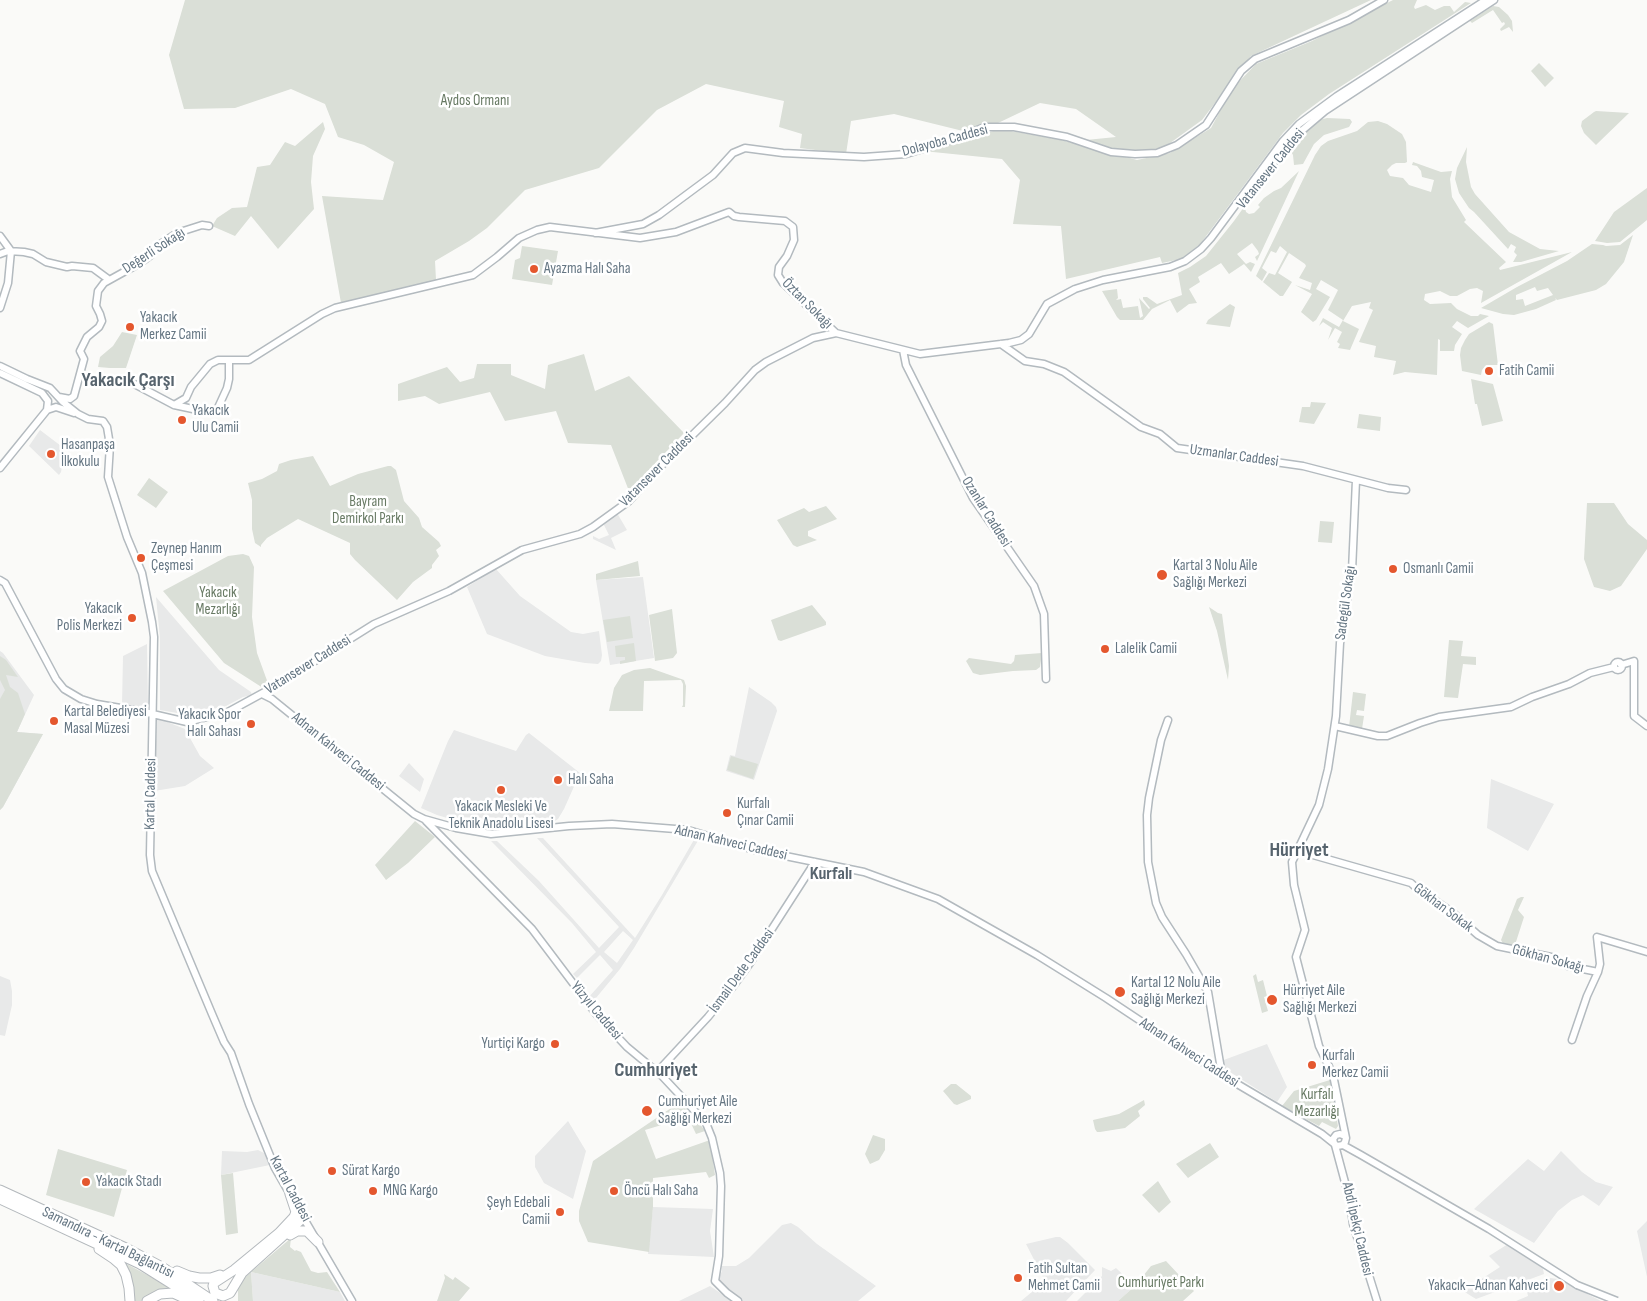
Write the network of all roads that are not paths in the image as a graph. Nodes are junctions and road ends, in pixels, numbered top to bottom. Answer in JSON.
{"nodes":[{"id":1,"x":1384,"y":0,"type":"edge"},
{"id":2,"x":1486,"y":0,"type":"edge"},
{"id":3,"x":1494,"y":0,"type":"edge"},
{"id":4,"x":1323,"y":108,"type":"junction"},
{"id":5,"x":209,"y":226,"type":"dead end"},
{"id":6,"x":595,"y":233,"type":"junction"},
{"id":7,"x":0,"y":236,"type":"edge"},
{"id":8,"x":11,"y":251,"type":"junction"},
{"id":9,"x":0,"y":254,"type":"edge"},
{"id":10,"x":108,"y":279,"type":"junction"},
{"id":11,"x":0,"y":308,"type":"edge"},
{"id":12,"x":836,"y":333,"type":"junction"},
{"id":13,"x":1001,"y":344,"type":"junction"},
{"id":14,"x":902,"y":350,"type":"junction"},
{"id":15,"x":229,"y":360,"type":"junction"},
{"id":16,"x":0,"y":366,"type":"edge"},
{"id":17,"x":0,"y":373,"type":"edge"},
{"id":18,"x":126,"y":379,"type":"dead end"},
{"id":19,"x":49,"y":387,"type":"junction"},
{"id":20,"x":57,"y":395,"type":"junction"},
{"id":21,"x":45,"y":397,"type":"junction"},
{"id":22,"x":174,"y":405,"type":"junction"},
{"id":23,"x":47,"y":410,"type":"junction"},
{"id":24,"x":78,"y":414,"type":"junction"},
{"id":25,"x":0,"y":468,"type":"edge"},
{"id":26,"x":1356,"y":480,"type":"junction"},
{"id":27,"x":1406,"y":490,"type":"dead end"},
{"id":28,"x":0,"y":580,"type":"edge"},
{"id":29,"x":1046,"y":679,"type":"dead end"},
{"id":30,"x":262,"y":694,"type":"junction"},
{"id":31,"x":151,"y":715,"type":"junction"},
{"id":32,"x":1168,"y":720,"type":"dead end"},
{"id":33,"x":1335,"y":726,"type":"junction"},
{"id":34,"x":1647,"y":726,"type":"edge"},
{"id":35,"x":424,"y":819,"type":"junction"},
{"id":36,"x":1299,"y":851,"type":"junction"},
{"id":37,"x":815,"y":862,"type":"junction"},
{"id":38,"x":1498,"y":946,"type":"joint"},
{"id":39,"x":1647,"y":952,"type":"edge"},
{"id":40,"x":1598,"y":972,"type":"junction"},
{"id":41,"x":1572,"y":1040,"type":"dead end"},
{"id":42,"x":658,"y":1072,"type":"junction"},
{"id":43,"x":1222,"y":1075,"type":"junction"},
{"id":44,"x":1340,"y":1141,"type":"junction"},
{"id":45,"x":0,"y":1190,"type":"edge"},
{"id":46,"x":290,"y":1194,"type":"junction"},
{"id":47,"x":0,"y":1200,"type":"edge"},
{"id":48,"x":35,"y":1206,"type":"junction"},
{"id":49,"x":294,"y":1217,"type":"junction"},
{"id":50,"x":304,"y":1217,"type":"junction"},
{"id":51,"x":281,"y":1239,"type":"junction"},
{"id":52,"x":318,"y":1242,"type":"junction"},
{"id":53,"x":234,"y":1270,"type":"junction"},
{"id":54,"x":237,"y":1280,"type":"junction"},
{"id":55,"x":130,"y":1301,"type":"edge"},
{"id":56,"x":147,"y":1301,"type":"edge"},
{"id":57,"x":191,"y":1301,"type":"edge"},
{"id":58,"x":199,"y":1301,"type":"edge"},
{"id":59,"x":214,"y":1301,"type":"edge"},
{"id":60,"x":236,"y":1301,"type":"edge"},
{"id":61,"x":352,"y":1301,"type":"edge"},
{"id":62,"x":738,"y":1301,"type":"edge"},
{"id":63,"x":1377,"y":1301,"type":"edge"},
{"id":64,"x":1617,"y":1301,"type":"edge"}],
"edges":[{"from":1,"to":6,"type":"street","name":"Dolayoba Caddesi"},
{"from":2,"to":4,"type":"street","name":"Vatansever Caddesi"},
{"from":3,"to":4,"type":"street","name":"Vatansever Caddesi"},
{"from":4,"to":13,"type":"street","name":"Vatansever Caddesi"},
{"from":5,"to":10,"type":"street","name":"Değerli Sokağı"},
{"from":6,"to":12,"type":"street","name":"Öztan Sokağı"},
{"from":6,"to":15,"type":"street"},
{"from":7,"to":8,"type":"street"},
{"from":8,"to":9,"type":"street"},
{"from":8,"to":10,"type":"street"},
{"from":8,"to":11,"type":"street"},
{"from":10,"to":20,"type":"street","name":"Değerli Sokağı"},
{"from":12,"to":14,"type":"street","name":"Vatansever Caddesi"},
{"from":12,"to":30,"type":"street","name":"Vatansever Caddesi"},
{"from":13,"to":14,"type":"street","name":"Vatansever Caddesi"},
{"from":13,"to":26,"type":"street","name":"Uzmanlar Caddesi"},
{"from":14,"to":29,"type":"street","name":"Ozanlar Caddesi"},
{"from":15,"to":22,"type":"street"},
{"from":15,"to":22,"type":"street"},
{"from":16,"to":19,"type":"street"},
{"from":17,"to":21,"type":"street"},
{"from":18,"to":22,"type":"street"},
{"from":19,"to":20,"type":"street"},
{"from":19,"to":21,"type":"street"},
{"from":20,"to":21,"type":"street"},
{"from":20,"to":24,"type":"street"},
{"from":21,"to":23,"type":"street"},
{"from":23,"to":24,"type":"street"},
{"from":23,"to":25,"type":"street"},
{"from":24,"to":31,"type":"street","name":"Kartal Caddesi"},
{"from":26,"to":27,"type":"street","name":"Uzmanlar Caddesi"},
{"from":26,"to":33,"type":"street","name":"Sadegül Sokağı"},
{"from":28,"to":31,"type":"street","name":"Vatansever Caddesi"},
{"from":30,"to":31,"type":"street","name":"Vatansever Caddesi"},
{"from":30,"to":35,"type":"street","name":"Adnan Kahveci Caddesi"},
{"from":31,"to":46,"type":"street","name":"Kartal Caddesi"},
{"from":32,"to":43,"type":"street"},
{"from":33,"to":34,"type":"street"},
{"from":33,"to":36,"type":"street"},
{"from":35,"to":37,"type":"street","name":"Adnan Kahveci Caddesi"},
{"from":35,"to":42,"type":"street","name":"Yüzyıl Caddesi"},
{"from":36,"to":38,"type":"street","name":"Gökhan Sokak"},
{"from":36,"to":44,"type":"street"},
{"from":37,"to":42,"type":"street","name":"İsmail Dede Caddesi"},
{"from":37,"to":43,"type":"street","name":"Adnan Kahveci Caddesi"},
{"from":38,"to":40,"type":"street","name":"Gökhan Sokağı"},
{"from":39,"to":40,"type":"street"},
{"from":40,"to":41,"type":"street"},
{"from":42,"to":62,"type":"street","name":"Yüzyıl Caddesi"},
{"from":43,"to":44,"type":"street","name":"Adnan Kahveci Caddesi"},
{"from":44,"to":63,"type":"street","name":"Abdi İpekçi Caddesi"},
{"from":44,"to":64,"type":"street","bridge":true},
{"from":45,"to":48,"type":"highway","name":"Samandıra - Kartal Bağlantısı"},
{"from":46,"to":49,"type":"highway"},
{"from":46,"to":50,"type":"street","name":"Kartal Caddesi"},
{"from":47,"to":55,"type":"highway"},
{"from":47,"to":58,"type":"highway","name":"Samandıra - Kartal Bağlantısı"},
{"from":48,"to":53,"type":"highway"},
{"from":48,"to":59,"type":"highway","name":"Samandıra - Kartal Bağlantısı"},
{"from":49,"to":50,"type":"highway"},
{"from":49,"to":53,"type":"highway"},
{"from":50,"to":51,"type":"highway"},
{"from":50,"to":52,"type":"street","name":"Kartal Caddesi"},
{"from":51,"to":52,"type":"highway"},
{"from":51,"to":54,"type":"highway"},
{"from":52,"to":61,"type":"street","name":"Kartal Caddesi"},
{"from":53,"to":54,"type":"highway"},
{"from":54,"to":60,"type":"highway"},
{"from":56,"to":57,"type":"highway"}]}
